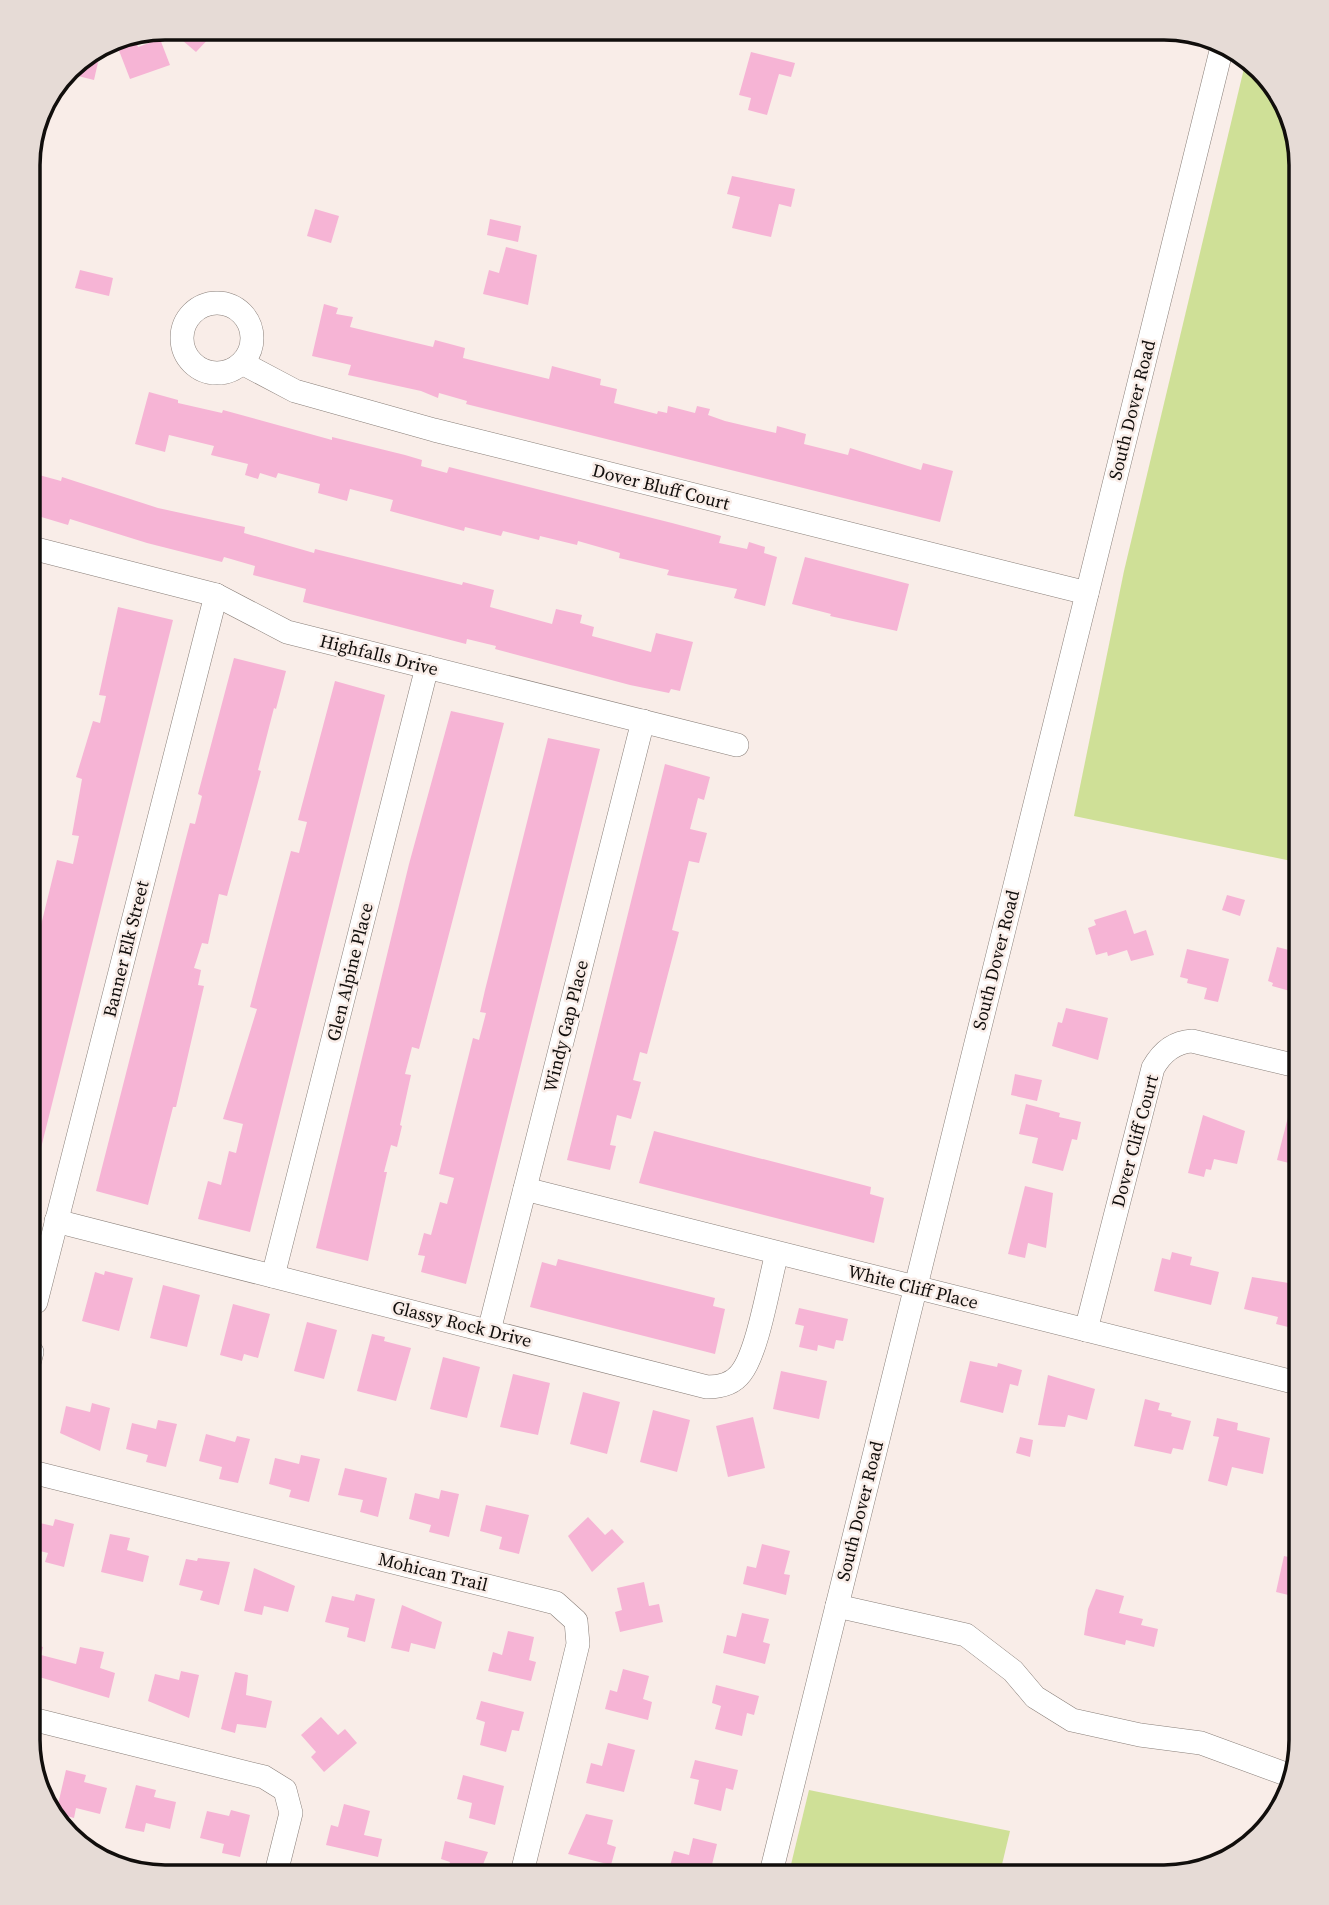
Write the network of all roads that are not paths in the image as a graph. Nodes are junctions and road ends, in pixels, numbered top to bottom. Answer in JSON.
{"nodes":[{"id":1,"x":1220,"y":54,"type":"edge"},
{"id":2,"x":242,"y":363,"type":"dead end"},
{"id":3,"x":41,"y":550,"type":"edge"},
{"id":4,"x":1087,"y":593,"type":"junction"},
{"id":5,"x":216,"y":595,"type":"junction"},
{"id":6,"x":427,"y":667,"type":"junction"},
{"id":7,"x":643,"y":721,"type":"junction"},
{"id":8,"x":737,"y":745,"type":"dead end"},
{"id":9,"x":1289,"y":1063,"type":"edge"},
{"id":10,"x":525,"y":1189,"type":"junction"},
{"id":11,"x":56,"y":1222,"type":"junction"},
{"id":12,"x":777,"y":1253,"type":"junction"},
{"id":13,"x":273,"y":1276,"type":"junction"},
{"id":14,"x":40,"y":1285,"type":"edge"},
{"id":15,"x":915,"y":1287,"type":"junction"},
{"id":16,"x":1086,"y":1330,"type":"junction"},
{"id":17,"x":489,"y":1331,"type":"junction"},
{"id":18,"x":1289,"y":1381,"type":"edge"},
{"id":19,"x":40,"y":1474,"type":"edge"},
{"id":20,"x":836,"y":1606,"type":"junction"},
{"id":21,"x":40,"y":1721,"type":"edge"},
{"id":22,"x":1284,"y":1773,"type":"edge"},
{"id":23,"x":278,"y":1864,"type":"edge"},
{"id":24,"x":524,"y":1864,"type":"edge"},
{"id":25,"x":773,"y":1865,"type":"edge"}],
"edges":[{"from":1,"to":4,"type":"street","name":"South Dover Road"},
{"from":2,"to":4,"type":"street","name":"Dover Bluff Court"},
{"from":3,"to":5,"type":"street","name":"Highfalls Drive"},
{"from":4,"to":15,"type":"street","name":"South Dover Road"},
{"from":5,"to":6,"type":"street","name":"Highfalls Drive"},
{"from":5,"to":11,"type":"street","name":"Banner Elk Street"},
{"from":6,"to":7,"type":"street","name":"Highfalls Drive"},
{"from":6,"to":13,"type":"street","name":"Glen Alpine Place"},
{"from":7,"to":8,"type":"street","name":"Highfalls Drive"},
{"from":7,"to":10,"type":"street","name":"Windy Gap Place"},
{"from":9,"to":16,"type":"street","name":"Dover Cliff Court"},
{"from":10,"to":12,"type":"street","name":"White Cliff Place"},
{"from":10,"to":17,"type":"street","name":"Windy Gap Place"},
{"from":11,"to":13,"type":"street","name":"Glassy Rock Drive"},
{"from":11,"to":14,"type":"street","name":"Banner Elk Street"},
{"from":12,"to":15,"type":"street","name":"White Cliff Place"},
{"from":12,"to":17,"type":"street","name":"Glassy Rock Drive"},
{"from":13,"to":17,"type":"street","name":"Glassy Rock Drive"},
{"from":15,"to":16,"type":"street","name":"White Cliff Place"},
{"from":15,"to":20,"type":"street","name":"South Dover Road"},
{"from":16,"to":18,"type":"street","name":"White Cliff Place"},
{"from":19,"to":24,"type":"street","name":"Mohican Trail"},
{"from":20,"to":22,"type":"street"},
{"from":20,"to":25,"type":"street","name":"South Dover Road"},
{"from":21,"to":23,"type":"street"}]}
